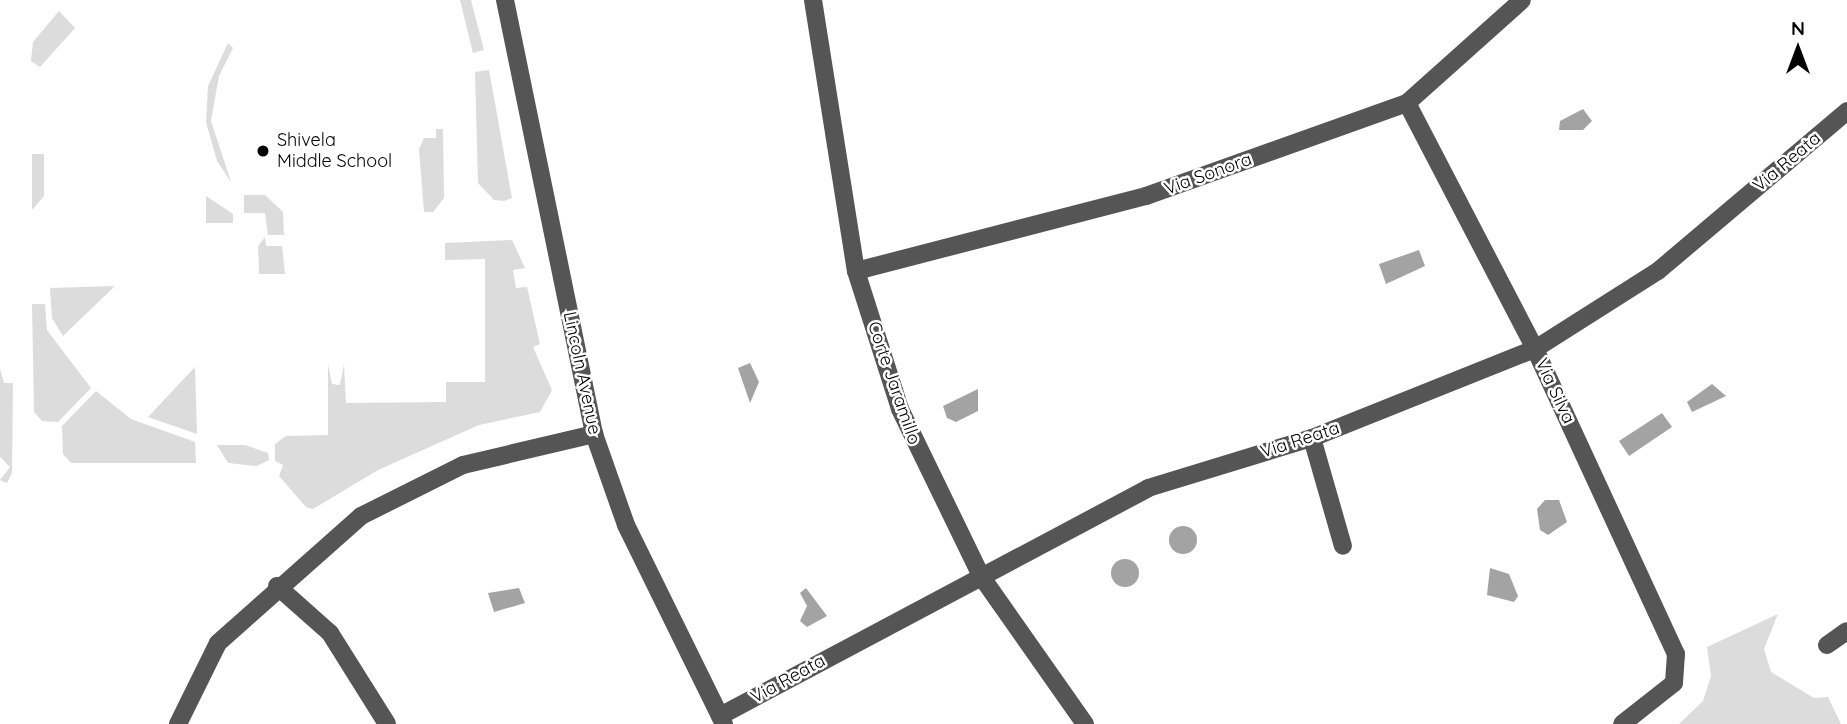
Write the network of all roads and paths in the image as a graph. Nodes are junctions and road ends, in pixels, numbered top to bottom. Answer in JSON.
{"nodes":[{"id":1,"x":505,"y":0,"type":"edge"},
{"id":2,"x":813,"y":0,"type":"edge"},
{"id":3,"x":1522,"y":0,"type":"edge"},
{"id":4,"x":1407,"y":103,"type":"junction"},
{"id":5,"x":1847,"y":111,"type":"edge"},
{"id":6,"x":856,"y":271,"type":"junction"},
{"id":7,"x":1535,"y":349,"type":"junction"},
{"id":8,"x":594,"y":434,"type":"junction"},
{"id":9,"x":1312,"y":438,"type":"junction"},
{"id":10,"x":1343,"y":546,"type":"dead end"},
{"id":11,"x":981,"y":576,"type":"junction"},
{"id":12,"x":277,"y":586,"type":"junction"},
{"id":13,"x":1847,"y":631,"type":"edge"},
{"id":14,"x":1827,"y":645,"type":"dead end"},
{"id":15,"x":722,"y":720,"type":"edge"},
{"id":16,"x":178,"y":724,"type":"edge"},
{"id":17,"x":387,"y":724,"type":"edge"},
{"id":18,"x":1085,"y":724,"type":"edge"},
{"id":19,"x":1622,"y":724,"type":"edge"}],
"edges":[{"from":1,"to":8,"type":"street","name":"Lincoln Avenue"},
{"from":2,"to":6,"type":"street","name":"Corte Jaramillo"},
{"from":3,"to":4,"type":"street","name":"Via Sonora"},
{"from":4,"to":6,"type":"street","name":"Via Sonora"},
{"from":4,"to":7,"type":"street","name":"Via Silva"},
{"from":5,"to":7,"type":"street","name":"Via Reata"},
{"from":6,"to":11,"type":"street","name":"Corte Jaramillo"},
{"from":7,"to":9,"type":"street","name":"Via Reata"},
{"from":7,"to":19,"type":"street","name":"Via Silva"},
{"from":8,"to":12,"type":"street"},
{"from":8,"to":15,"type":"street","name":"Lincoln Avenue"},
{"from":9,"to":10,"type":"street"},
{"from":9,"to":11,"type":"street","name":"Via Reata"},
{"from":11,"to":15,"type":"street","name":"Via Reata"},
{"from":11,"to":18,"type":"street","name":"Corte Jaramillo"},
{"from":12,"to":16,"type":"street"},
{"from":12,"to":17,"type":"street"},
{"from":13,"to":14,"type":"street"}]}
